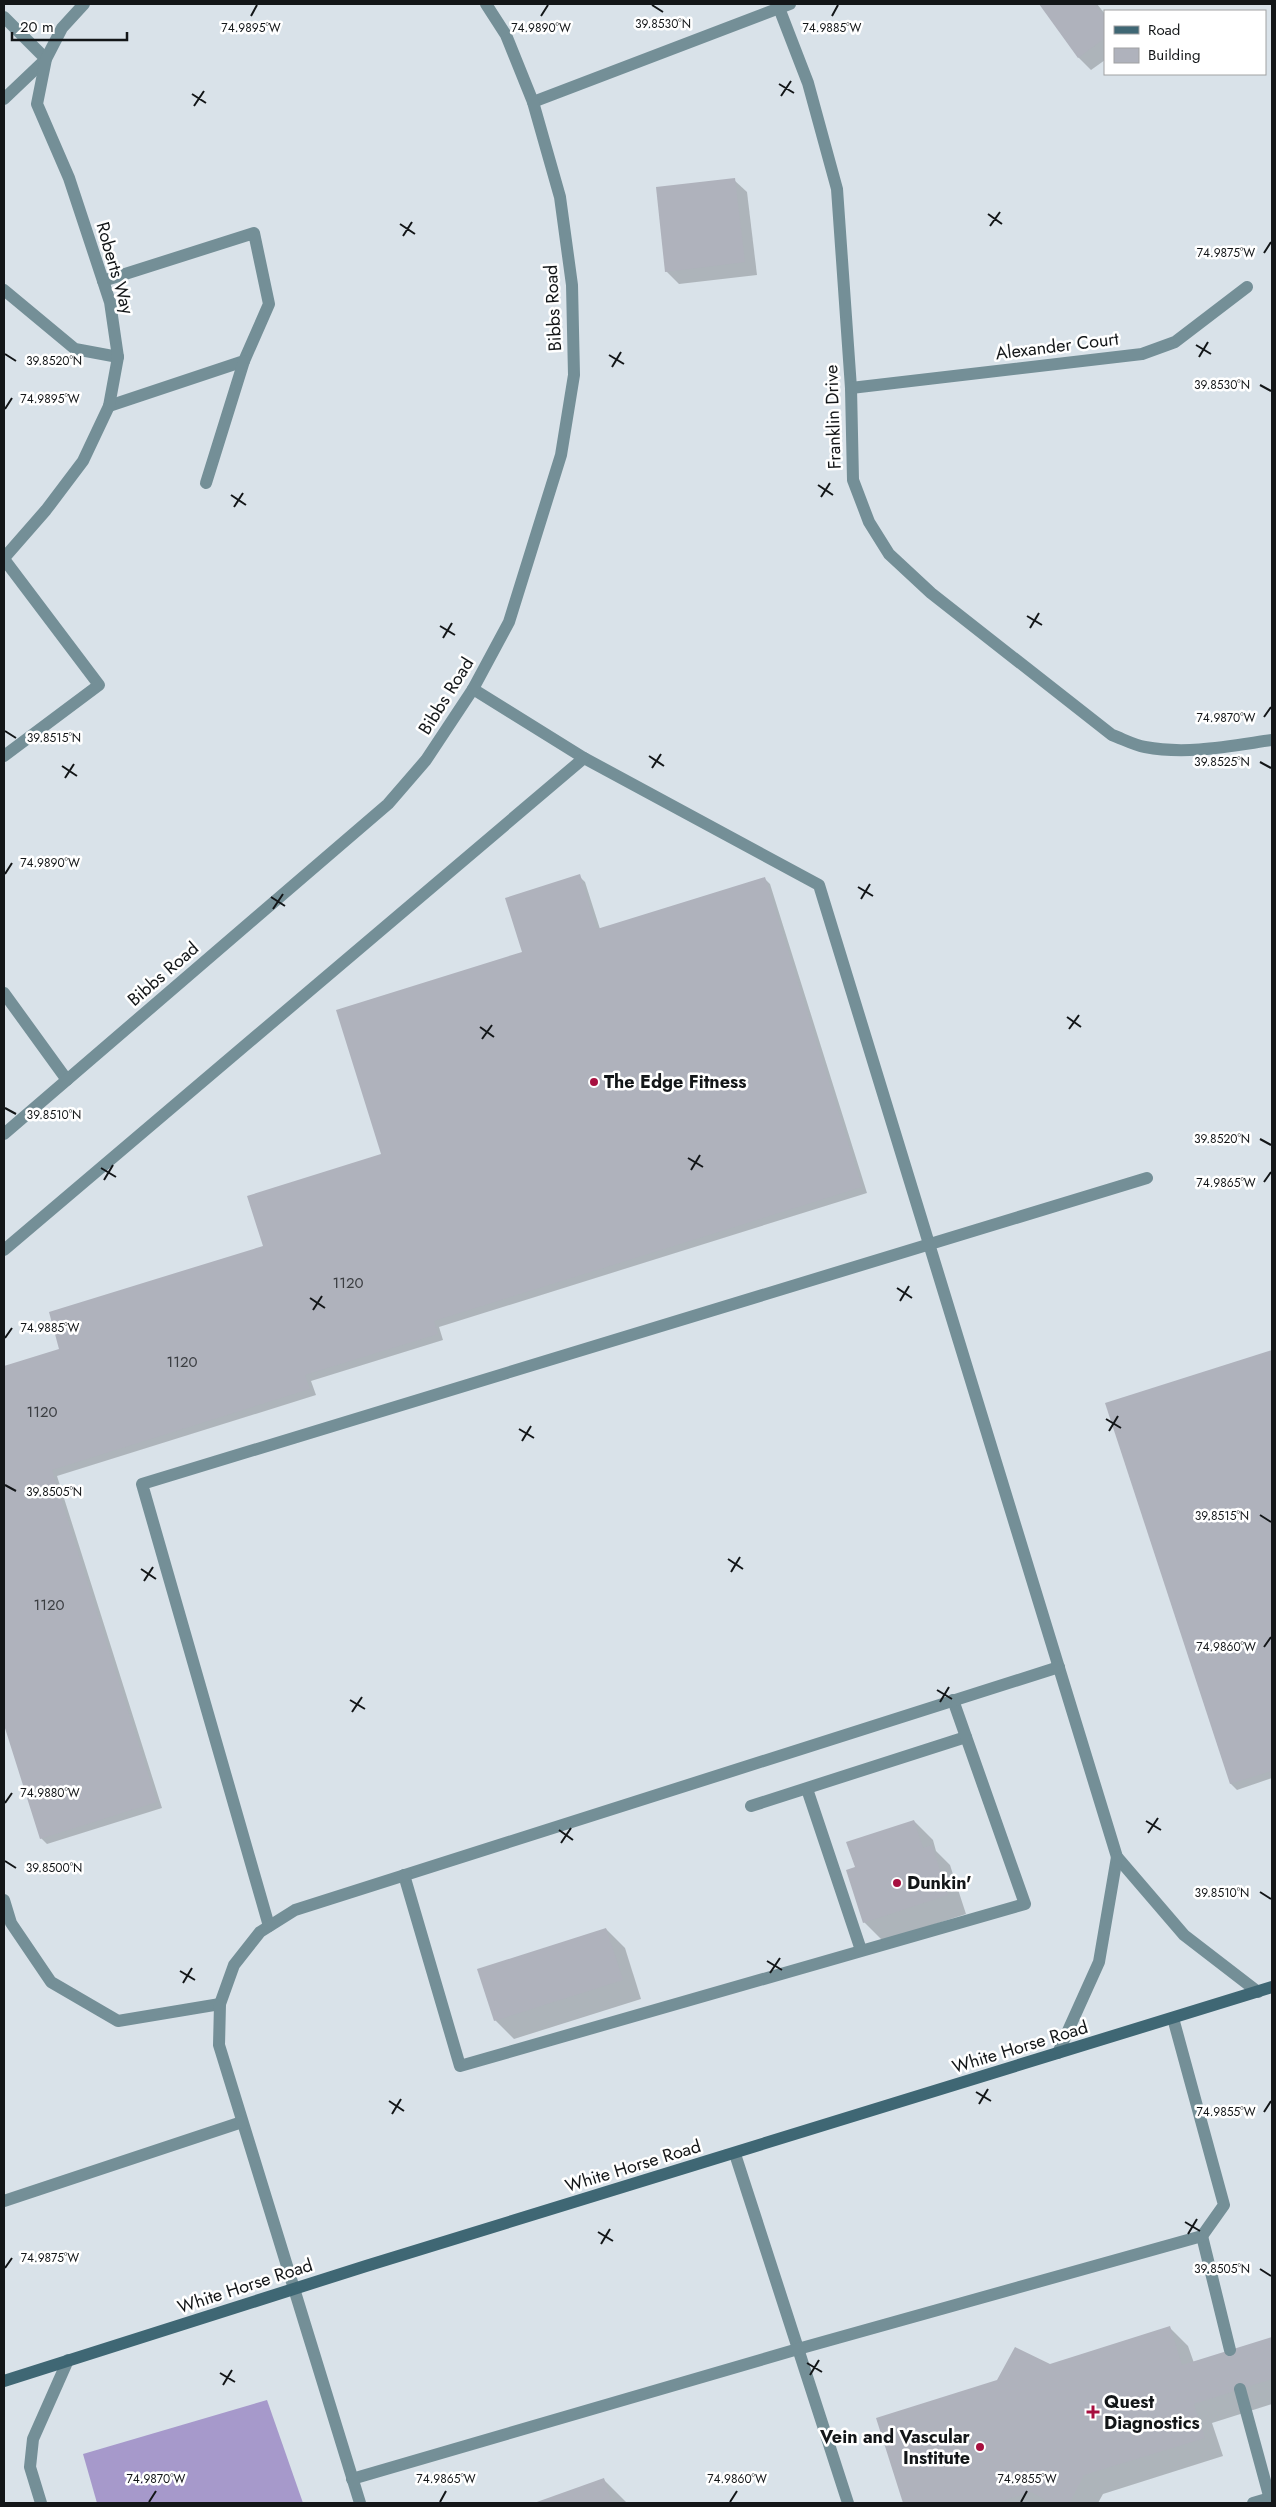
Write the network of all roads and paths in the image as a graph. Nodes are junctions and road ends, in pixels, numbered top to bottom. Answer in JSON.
{"nodes":[{"id":1,"x":84,"y":4,"type":"edge"},
{"id":2,"x":486,"y":4,"type":"edge"},
{"id":3,"x":785,"y":6,"type":"edge"},
{"id":4,"x":4,"y":17,"type":"edge"},
{"id":5,"x":46,"y":60,"type":"junction"},
{"id":6,"x":4,"y":99,"type":"edge"},
{"id":7,"x":533,"y":102,"type":"junction"},
{"id":8,"x":103,"y":281,"type":"junction"},
{"id":9,"x":1247,"y":287,"type":"dead end"},
{"id":10,"x":4,"y":290,"type":"edge"},
{"id":11,"x":118,"y":357,"type":"junction"},
{"id":12,"x":244,"y":361,"type":"junction"},
{"id":13,"x":851,"y":388,"type":"junction"},
{"id":14,"x":109,"y":406,"type":"junction"},
{"id":15,"x":206,"y":483,"type":"dead end"},
{"id":16,"x":4,"y":559,"type":"edge"},
{"id":17,"x":473,"y":688,"type":"junction"},
{"id":18,"x":1272,"y":740,"type":"edge"},
{"id":19,"x":4,"y":756,"type":"edge"},
{"id":20,"x":584,"y":758,"type":"junction"},
{"id":21,"x":4,"y":993,"type":"edge"},
{"id":22,"x":67,"y":1080,"type":"junction"},
{"id":23,"x":4,"y":1134,"type":"edge"},
{"id":24,"x":1147,"y":1178,"type":"dead end"},
{"id":25,"x":930,"y":1244,"type":"junction"},
{"id":26,"x":4,"y":1250,"type":"edge"},
{"id":27,"x":1059,"y":1667,"type":"junction"},
{"id":28,"x":953,"y":1700,"type":"junction"},
{"id":29,"x":966,"y":1737,"type":"junction"},
{"id":30,"x":807,"y":1789,"type":"junction"},
{"id":31,"x":750,"y":1806,"type":"dead end"},
{"id":32,"x":1117,"y":1857,"type":"junction"},
{"id":33,"x":404,"y":1875,"type":"junction"},
{"id":34,"x":4,"y":1900,"type":"edge"},
{"id":35,"x":269,"y":1926,"type":"junction"},
{"id":36,"x":861,"y":1950,"type":"junction"},
{"id":37,"x":1272,"y":1987,"type":"edge"},
{"id":38,"x":1258,"y":1992,"type":"junction"},
{"id":39,"x":220,"y":2004,"type":"junction"},
{"id":40,"x":1173,"y":2018,"type":"junction"},
{"id":41,"x":1058,"y":2053,"type":"junction"},
{"id":42,"x":242,"y":2122,"type":"junction"},
{"id":43,"x":735,"y":2154,"type":"junction"},
{"id":44,"x":4,"y":2201,"type":"edge"},
{"id":45,"x":1202,"y":2236,"type":"junction"},
{"id":46,"x":294,"y":2289,"type":"junction"},
{"id":47,"x":798,"y":2349,"type":"junction"},
{"id":48,"x":1230,"y":2350,"type":"dead end"},
{"id":49,"x":68,"y":2360,"type":"junction"},
{"id":50,"x":4,"y":2381,"type":"edge"},
{"id":51,"x":1240,"y":2389,"type":"dead end"},
{"id":52,"x":352,"y":2478,"type":"junction"},
{"id":53,"x":1271,"y":2501,"type":"edge"},
{"id":54,"x":41,"y":2503,"type":"edge"},
{"id":55,"x":360,"y":2503,"type":"edge"},
{"id":56,"x":848,"y":2503,"type":"edge"},
{"id":57,"x":1253,"y":2503,"type":"edge"}],
"edges":[{"from":1,"to":5,"type":"street","name":"Roberts Way"},
{"from":2,"to":7,"type":"street","name":"Bibbs Road"},
{"from":3,"to":7,"type":"street","name":"Franklin Drive"},
{"from":3,"to":13,"type":"street","name":"Franklin Drive"},
{"from":4,"to":5,"type":"street"},
{"from":5,"to":6,"type":"street"},
{"from":5,"to":8,"type":"street","name":"Roberts Way"},
{"from":7,"to":17,"type":"street","name":"Bibbs Road"},
{"from":8,"to":11,"type":"street","name":"Roberts Way"},
{"from":8,"to":12,"type":"street"},
{"from":9,"to":13,"type":"street","name":"Alexander Court"},
{"from":10,"to":11,"type":"street"},
{"from":11,"to":14,"type":"street","name":"Roberts Way"},
{"from":12,"to":14,"type":"street"},
{"from":12,"to":15,"type":"street"},
{"from":13,"to":18,"type":"street","name":"Franklin Drive"},
{"from":14,"to":16,"type":"street","name":"Roberts Way"},
{"from":16,"to":19,"type":"street"},
{"from":17,"to":20,"type":"street"},
{"from":17,"to":22,"type":"street","name":"Bibbs Road"},
{"from":20,"to":25,"type":"street"},
{"from":20,"to":26,"type":"street"},
{"from":21,"to":22,"type":"street"},
{"from":22,"to":23,"type":"street","name":"Bibbs Road"},
{"from":24,"to":25,"type":"street"},
{"from":25,"to":27,"type":"street"},
{"from":25,"to":35,"type":"street"},
{"from":27,"to":28,"type":"street"},
{"from":27,"to":32,"type":"street"},
{"from":28,"to":29,"type":"street"},
{"from":28,"to":33,"type":"street"},
{"from":29,"to":30,"type":"street"},
{"from":29,"to":36,"type":"street"},
{"from":30,"to":31,"type":"street"},
{"from":30,"to":36,"type":"street"},
{"from":32,"to":38,"type":"street"},
{"from":32,"to":41,"type":"street"},
{"from":33,"to":35,"type":"street"},
{"from":33,"to":36,"type":"street"},
{"from":34,"to":39,"type":"street"},
{"from":35,"to":39,"type":"street"},
{"from":37,"to":38,"type":"main road","name":"White Horse Road"},
{"from":38,"to":40,"type":"main road","name":"White Horse Road"},
{"from":39,"to":42,"type":"street"},
{"from":40,"to":41,"type":"main road","name":"White Horse Road"},
{"from":40,"to":45,"type":"street"},
{"from":41,"to":43,"type":"main road","name":"White Horse Road"},
{"from":42,"to":44,"type":"street"},
{"from":42,"to":46,"type":"street"},
{"from":43,"to":46,"type":"main road","name":"White Horse Road"},
{"from":43,"to":47,"type":"street"},
{"from":45,"to":47,"type":"street"},
{"from":45,"to":48,"type":"street"},
{"from":46,"to":49,"type":"main road","name":"White Horse Road"},
{"from":46,"to":52,"type":"street"},
{"from":47,"to":52,"type":"street"},
{"from":47,"to":56,"type":"street"},
{"from":49,"to":50,"type":"main road","name":"White Horse Road"},
{"from":49,"to":54,"type":"street"},
{"from":51,"to":53,"type":"street"},
{"from":52,"to":55,"type":"street"},
{"from":53,"to":57,"type":"street"}]}
